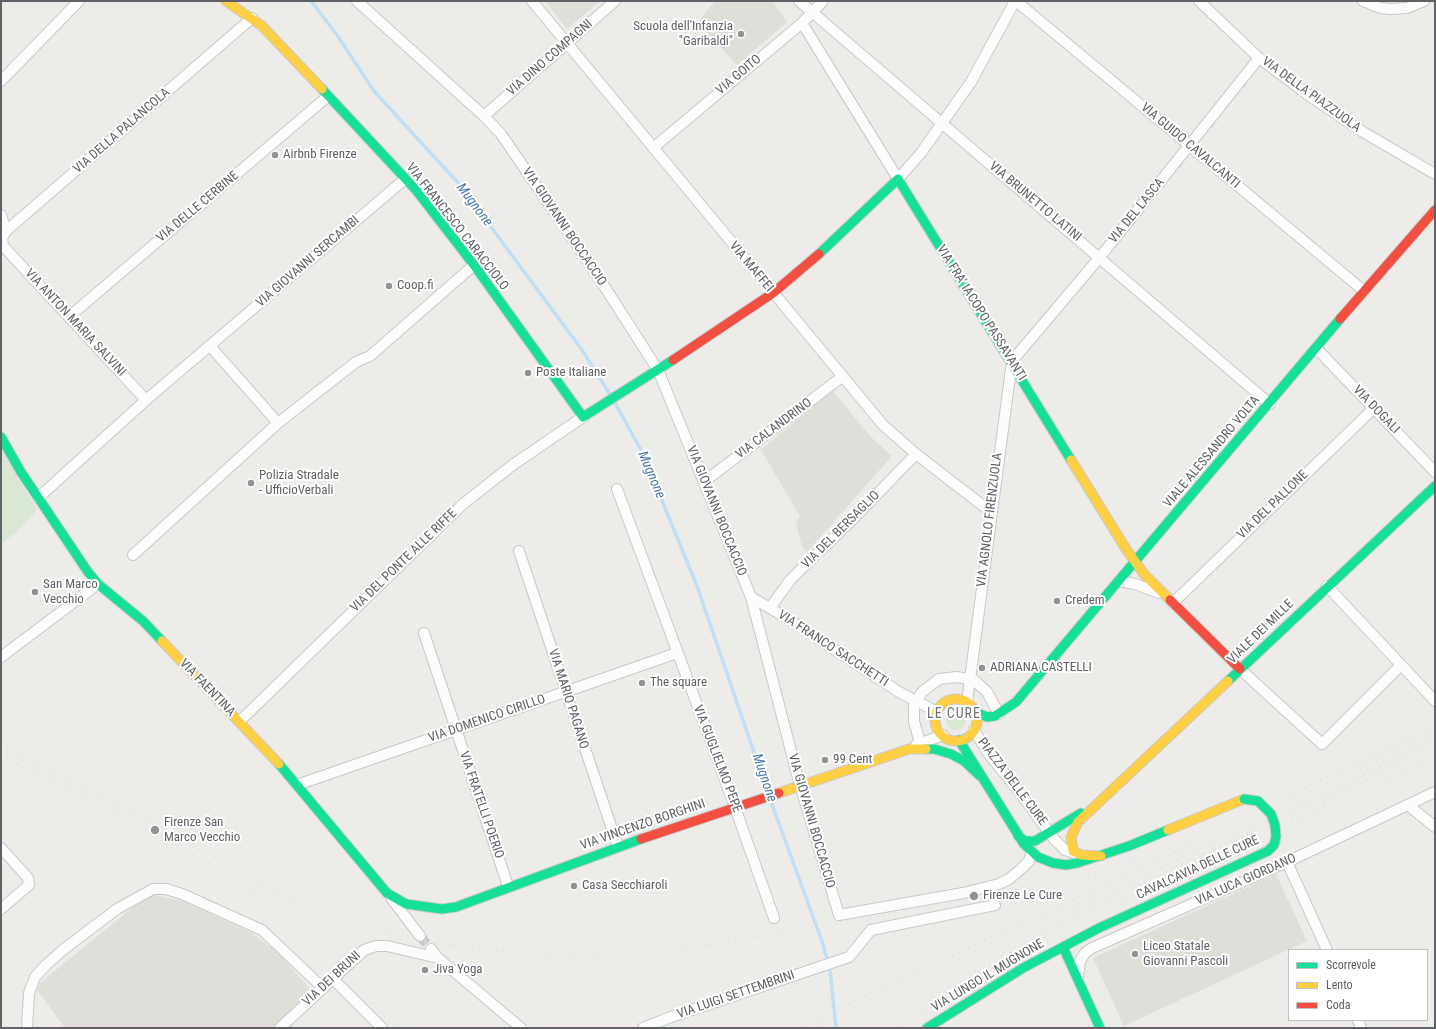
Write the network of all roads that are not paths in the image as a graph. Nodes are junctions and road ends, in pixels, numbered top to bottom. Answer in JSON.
{"nodes":[{"id":1,"x":78,"y":1,"type":"edge"},
{"id":2,"x":226,"y":1,"type":"edge"},
{"id":3,"x":357,"y":1,"type":"edge"},
{"id":4,"x":532,"y":1,"type":"edge"},
{"id":5,"x":615,"y":1,"type":"edge"},
{"id":6,"x":799,"y":1,"type":"edge"},
{"id":7,"x":824,"y":1,"type":"edge"},
{"id":8,"x":1015,"y":1,"type":"edge"},
{"id":9,"x":1199,"y":1,"type":"edge"},
{"id":10,"x":1363,"y":1,"type":"edge"},
{"id":11,"x":1424,"y":1,"type":"edge"},
{"id":12,"x":812,"y":13,"type":"junction"},
{"id":13,"x":252,"y":18,"type":"junction"},
{"id":14,"x":802,"y":23,"type":"junction"},
{"id":15,"x":566,"y":44,"type":"junction"},
{"id":16,"x":1259,"y":58,"type":"junction"},
{"id":17,"x":1,"y":81,"type":"edge"},
{"id":18,"x":327,"y":97,"type":"junction"},
{"id":19,"x":484,"y":116,"type":"junction"},
{"id":20,"x":943,"y":124,"type":"junction"},
{"id":21,"x":1190,"y":146,"type":"junction"},
{"id":22,"x":653,"y":148,"type":"junction"},
{"id":23,"x":1435,"y":174,"type":"edge"},
{"id":24,"x":405,"y":179,"type":"junction"},
{"id":25,"x":898,"y":179,"type":"junction"},
{"id":26,"x":1435,"y":210,"type":"edge"},
{"id":27,"x":1,"y":215,"type":"edge"},
{"id":28,"x":6,"y":231,"type":"junction"},
{"id":29,"x":2,"y":246,"type":"edge"},
{"id":30,"x":1100,"y":257,"type":"junction"},
{"id":31,"x":474,"y":265,"type":"junction"},
{"id":32,"x":1364,"y":291,"type":"junction"},
{"id":33,"x":773,"y":292,"type":"junction"},
{"id":34,"x":70,"y":316,"type":"junction"},
{"id":35,"x":210,"y":346,"type":"junction"},
{"id":36,"x":1316,"y":348,"type":"junction"},
{"id":37,"x":1012,"y":361,"type":"junction"},
{"id":38,"x":658,"y":370,"type":"junction"},
{"id":39,"x":843,"y":376,"type":"junction"},
{"id":40,"x":146,"y":400,"type":"junction"},
{"id":41,"x":1270,"y":404,"type":"junction"},
{"id":42,"x":1374,"y":408,"type":"junction"},
{"id":43,"x":583,"y":417,"type":"junction"},
{"id":44,"x":278,"y":423,"type":"junction"},
{"id":45,"x":1,"y":437,"type":"edge"},
{"id":46,"x":916,"y":454,"type":"junction"},
{"id":47,"x":1435,"y":472,"type":"edge"},
{"id":48,"x":705,"y":481,"type":"junction"},
{"id":49,"x":1435,"y":486,"type":"edge"},
{"id":50,"x":617,"y":488,"type":"dead end"},
{"id":51,"x":38,"y":498,"type":"junction"},
{"id":52,"x":991,"y":512,"type":"junction"},
{"id":53,"x":519,"y":551,"type":"dead end"},
{"id":54,"x":133,"y":555,"type":"dead end"},
{"id":55,"x":1135,"y":563,"type":"junction"},
{"id":56,"x":1119,"y":581,"type":"junction"},
{"id":57,"x":98,"y":584,"type":"junction"},
{"id":58,"x":1327,"y":586,"type":"junction"},
{"id":59,"x":751,"y":597,"type":"junction"},
{"id":60,"x":1170,"y":600,"type":"junction"},
{"id":61,"x":770,"y":608,"type":"junction"},
{"id":62,"x":424,"y":633,"type":"dead end"},
{"id":63,"x":677,"y":654,"type":"junction"},
{"id":64,"x":1,"y":657,"type":"edge"},
{"id":65,"x":1401,"y":665,"type":"junction"},
{"id":66,"x":1240,"y":669,"type":"junction"},
{"id":67,"x":971,"y":679,"type":"junction"},
{"id":68,"x":566,"y":692,"type":"junction"},
{"id":69,"x":1435,"y":700,"type":"edge"},
{"id":70,"x":916,"y":702,"type":"junction"},
{"id":71,"x":967,"y":702,"type":"junction"},
{"id":72,"x":937,"y":712,"type":"junction"},
{"id":73,"x":976,"y":712,"type":"junction"},
{"id":74,"x":1004,"y":712,"type":"junction"},
{"id":75,"x":240,"y":721,"type":"junction"},
{"id":76,"x":456,"y":730,"type":"junction"},
{"id":77,"x":974,"y":730,"type":"junction"},
{"id":78,"x":943,"y":735,"type":"junction"},
{"id":79,"x":959,"y":740,"type":"junction"},
{"id":80,"x":920,"y":743,"type":"junction"},
{"id":81,"x":909,"y":749,"type":"junction"},
{"id":82,"x":980,"y":776,"type":"junction"},
{"id":83,"x":297,"y":785,"type":"junction"},
{"id":84,"x":800,"y":786,"type":"junction"},
{"id":85,"x":1435,"y":792,"type":"edge"},
{"id":86,"x":1102,"y":799,"type":"junction"},
{"id":87,"x":1408,"y":805,"type":"junction"},
{"id":88,"x":736,"y":808,"type":"junction"},
{"id":89,"x":1435,"y":827,"type":"edge"},
{"id":90,"x":1050,"y":833,"type":"junction"},
{"id":91,"x":1018,"y":836,"type":"junction"},
{"id":92,"x":618,"y":847,"type":"junction"},
{"id":93,"x":2,"y":850,"type":"edge"},
{"id":94,"x":1032,"y":852,"type":"junction"},
{"id":95,"x":1080,"y":855,"type":"junction"},
{"id":96,"x":1101,"y":856,"type":"junction"},
{"id":97,"x":1287,"y":862,"type":"junction"},
{"id":98,"x":508,"y":886,"type":"junction"},
{"id":99,"x":387,"y":893,"type":"junction"},
{"id":100,"x":995,"y":905,"type":"dead end"},
{"id":101,"x":1,"y":909,"type":"edge"},
{"id":102,"x":774,"y":918,"type":"dead end"},
{"id":103,"x":420,"y":936,"type":"tunnel mouth"},
{"id":104,"x":1063,"y":947,"type":"junction"},
{"id":105,"x":431,"y":949,"type":"tunnel mouth"},
{"id":106,"x":1326,"y":949,"type":"edge"},
{"id":107,"x":438,"y":958,"type":"junction"},
{"id":108,"x":333,"y":978,"type":"junction"},
{"id":109,"x":1079,"y":982,"type":"junction"},
{"id":110,"x":323,"y":988,"type":"junction"},
{"id":111,"x":929,"y":1027,"type":"edge"},
{"id":112,"x":27,"y":1028,"type":"edge"},
{"id":113,"x":280,"y":1028,"type":"edge"},
{"id":114,"x":382,"y":1028,"type":"edge"},
{"id":115,"x":520,"y":1028,"type":"edge"},
{"id":116,"x":643,"y":1028,"type":"edge"},
{"id":117,"x":1100,"y":1028,"type":"edge"}],
"edges":[{"from":1,"to":17,"type":"street"},
{"from":2,"to":13,"type":"street","name":"VIA FRANCESCO CARACCIOLO"},
{"from":3,"to":19,"type":"street","name":"VIA GIOVANNI BOCCACCIO"},
{"from":4,"to":15,"type":"street","name":"VIA MAFFEI"},
{"from":5,"to":15,"type":"street","name":"VIA DINO COMPAGNI"},
{"from":6,"to":12,"type":"street","name":"VIA BRUNETTO LATINI"},
{"from":7,"to":12,"type":"street","name":"VIA GOITO"},
{"from":8,"to":20,"type":"street"},
{"from":8,"to":21,"type":"street","name":"VIA GUIDO CAVALCANTI"},
{"from":9,"to":16,"type":"street","name":"VIA DELLA PIAZZUOLA"},
{"from":10,"to":11,"type":"street"},
{"from":12,"to":14,"type":"street","name":"VIA GOITO"},
{"from":12,"to":20,"type":"street","name":"VIA BRUNETTO LATINI"},
{"from":13,"to":18,"type":"street","name":"VIA FRANCESCO CARACCIOLO"},
{"from":13,"to":28,"type":"street","name":"VIA DELLA PALANCOLA"},
{"from":14,"to":22,"type":"street","name":"VIA GOITO"},
{"from":14,"to":25,"type":"street","name":"VIA FRA' IACOPO PASSAVANTI"},
{"from":15,"to":19,"type":"street","name":"VIA DINO COMPAGNI"},
{"from":15,"to":22,"type":"street","name":"VIA MAFFEI"},
{"from":16,"to":21,"type":"street","name":"VIA DEL LASCA"},
{"from":16,"to":23,"type":"street","name":"VIA DELLA PIAZZUOLA"},
{"from":18,"to":24,"type":"street","name":"VIA FRANCESCO CARACCIOLO"},
{"from":18,"to":34,"type":"street","name":"VIA DELLE CERBINE"},
{"from":19,"to":38,"type":"street","name":"VIA GIOVANNI BOCCACCIO"},
{"from":20,"to":25,"type":"street"},
{"from":20,"to":30,"type":"street","name":"VIA BRUNETTO LATINI"},
{"from":21,"to":30,"type":"street","name":"VIA DEL LASCA"},
{"from":21,"to":32,"type":"street","name":"VIA GUIDO CAVALCANTI"},
{"from":22,"to":33,"type":"street","name":"VIA MAFFEI"},
{"from":24,"to":31,"type":"street","name":"VIA FRANCESCO CARACCIOLO"},
{"from":24,"to":35,"type":"street","name":"VIA GIOVANNI SERCAMBI"},
{"from":25,"to":33,"type":"street"},
{"from":25,"to":37,"type":"street","name":"VIA FRA' IACOPO PASSAVANTI"},
{"from":26,"to":32,"type":"street","name":"VIALE ALESSANDRO VOLTA"},
{"from":27,"to":28,"type":"street"},
{"from":28,"to":29,"type":"street"},
{"from":29,"to":34,"type":"street","name":"VIA ANTON MARIA SALVINI"},
{"from":30,"to":37,"type":"street","name":"VIA DEL LASCA"},
{"from":30,"to":41,"type":"street","name":"VIA BRUNETTO LATINI"},
{"from":31,"to":43,"type":"street","name":"VIA FRANCESCO CARACCIOLO"},
{"from":31,"to":44,"type":"street"},
{"from":32,"to":36,"type":"street","name":"VIALE ALESSANDRO VOLTA"},
{"from":33,"to":38,"type":"street"},
{"from":33,"to":39,"type":"street","name":"VIA MAFFEI"},
{"from":34,"to":40,"type":"street","name":"VIA ANTON MARIA SALVINI"},
{"from":35,"to":40,"type":"street","name":"VIA GIOVANNI SERCAMBI"},
{"from":35,"to":44,"type":"street"},
{"from":36,"to":41,"type":"street","name":"VIALE ALESSANDRO VOLTA"},
{"from":36,"to":42,"type":"street","name":"VIA DOGALI"},
{"from":37,"to":52,"type":"street","name":"VIA AGNOLO FIRENZUOLA"},
{"from":37,"to":55,"type":"street","name":"VIA FRA' IACOPO PASSAVANTI"},
{"from":38,"to":43,"type":"street"},
{"from":38,"to":48,"type":"street","name":"VIA GIOVANNI BOCCACCIO"},
{"from":39,"to":46,"type":"street","name":"VIA MAFFEI"},
{"from":39,"to":48,"type":"street","name":"VIA CALANDRINO"},
{"from":40,"to":51,"type":"street","name":"VIA GIOVANNI SERCAMBI"},
{"from":41,"to":55,"type":"street","name":"VIALE ALESSANDRO VOLTA"},
{"from":42,"to":47,"type":"street","name":"VIA DOGALI"},
{"from":42,"to":60,"type":"street","name":"VIA DEL PALLONE"},
{"from":43,"to":75,"type":"street","name":"VIA DEL PONTE ALLE RIFFE"},
{"from":44,"to":54,"type":"street"},
{"from":45,"to":51,"type":"street","name":"VIA FAENTINA"},
{"from":46,"to":52,"type":"street","name":"VIA MAFFEI"},
{"from":46,"to":61,"type":"street","name":"VIA DEL BERSAGLIO"},
{"from":48,"to":59,"type":"street","name":"VIA GIOVANNI BOCCACCIO"},
{"from":49,"to":58,"type":"street","name":"VIALE DEI MILLE"},
{"from":50,"to":63,"type":"street","name":"VIA GUGLIELMO PEPE"},
{"from":51,"to":57,"type":"street","name":"VIA FAENTINA"},
{"from":52,"to":67,"type":"street","name":"VIA AGNOLO FIRENZUOLA"},
{"from":53,"to":68,"type":"street","name":"VIA MARIO PAGANO"},
{"from":55,"to":56,"type":"street","name":"VIALE ALESSANDRO VOLTA"},
{"from":55,"to":60,"type":"street","name":"VIA FRA' IACOPO PASSAVANTI"},
{"from":56,"to":60,"type":"street","name":"VIA FRA' IACOPO PASSAVANTI"},
{"from":56,"to":74,"type":"street","name":"VIALE ALESSANDRO VOLTA"},
{"from":57,"to":64,"type":"street"},
{"from":57,"to":75,"type":"street","name":"VIA FAENTINA"},
{"from":58,"to":65,"type":"street"},
{"from":58,"to":66,"type":"street","name":"VIALE DEI MILLE"},
{"from":59,"to":61,"type":"street","name":"VIA FRANCO SACCHETTI"},
{"from":59,"to":84,"type":"street","name":"VIA GIOVANNI BOCCACCIO"},
{"from":60,"to":66,"type":"street","name":"VIA FRA' IACOPO PASSAVANTI"},
{"from":61,"to":70,"type":"street","name":"VIA FRANCO SACCHETTI"},
{"from":62,"to":76,"type":"street","name":"VIA FRATELLI POERIO"},
{"from":63,"to":68,"type":"street","name":"VIA DOMENICO CIRILLO"},
{"from":63,"to":88,"type":"street","name":"VIA GUGLIELMO PEPE"},
{"from":65,"to":66,"type":"street"},
{"from":65,"to":69,"type":"street"},
{"from":66,"to":86,"type":"street","name":"VIALE DEI MILLE"},
{"from":67,"to":70,"type":"street"},
{"from":67,"to":71,"type":"street"},
{"from":67,"to":74,"type":"street"},
{"from":68,"to":76,"type":"street","name":"VIA DOMENICO CIRILLO"},
{"from":68,"to":92,"type":"street","name":"VIA MARIO PAGANO"},
{"from":70,"to":72,"type":"street"},
{"from":70,"to":80,"type":"street"},
{"from":71,"to":72,"type":"street"},
{"from":71,"to":73,"type":"street"},
{"from":72,"to":78,"type":"street"},
{"from":73,"to":74,"type":"street","name":"PIAZZA DELLE CURE"},
{"from":73,"to":77,"type":"street","name":"PIAZZA DELLE CURE"},
{"from":75,"to":83,"type":"street","name":"VIA FAENTINA"},
{"from":76,"to":83,"type":"street","name":"VIA DOMENICO CIRILLO"},
{"from":76,"to":98,"type":"street","name":"VIA FRATELLI POERIO"},
{"from":77,"to":79,"type":"street","name":"PIAZZA DELLE CURE"},
{"from":77,"to":90,"type":"street","name":"PIAZZA DELLE CURE"},
{"from":78,"to":79,"type":"street","name":"PIAZZA DELLE CURE"},
{"from":78,"to":80,"type":"street"},
{"from":79,"to":82,"type":"street","name":"PIAZZA DELLE CURE"},
{"from":80,"to":81,"type":"street"},
{"from":81,"to":82,"type":"street","name":"PIAZZA DELLE CURE"},
{"from":81,"to":84,"type":"street","name":"VIA VINCENZO BORGHINI"},
{"from":82,"to":91,"type":"street","name":"PIAZZA DELLE CURE"},
{"from":83,"to":99,"type":"street","name":"VIA FAENTINA"},
{"from":84,"to":88,"type":"street","name":"VIA VINCENZO BORGHINI"},
{"from":84,"to":94,"type":"street","name":"VIA GIOVANNI BOCCACCIO"},
{"from":85,"to":87,"type":"street","name":"VIA LUCA GIORDANO"},
{"from":86,"to":90,"type":"street","name":"PIAZZA DELLE CURE"},
{"from":86,"to":95,"type":"street"},
{"from":87,"to":89,"type":"street"},
{"from":87,"to":97,"type":"street","name":"VIA LUCA GIORDANO"},
{"from":88,"to":92,"type":"street","name":"VIA VINCENZO BORGHINI"},
{"from":88,"to":102,"type":"street","name":"VIA GUGLIELMO PEPE"},
{"from":90,"to":91,"type":"street","name":"PIAZZA DELLE CURE"},
{"from":90,"to":95,"type":"street","name":"PIAZZA DELLE CURE"},
{"from":91,"to":94,"type":"street","name":"PIAZZA DELLE CURE"},
{"from":92,"to":98,"type":"street","name":"VIA VINCENZO BORGHINI"},
{"from":93,"to":101,"type":"street"},
{"from":94,"to":96,"type":"street","name":"PIAZZA DELLE CURE"},
{"from":95,"to":96,"type":"street","name":"PIAZZA DELLE CURE"},
{"from":96,"to":104,"type":"street","name":"CAVALCAVIA DELLE CURE","bridge":true},
{"from":97,"to":106,"type":"street"},
{"from":97,"to":109,"type":"street","name":"VIA LUCA GIORDANO"},
{"from":98,"to":99,"type":"street","name":"VIA VINCENZO BORGHINI"},
{"from":99,"to":103,"type":"street","name":"VIA FAENTINA"},
{"from":100,"to":116,"type":"street","name":"VIA LUIGI SETTEMBRINI"},
{"from":104,"to":109,"type":"street"},
{"from":104,"to":111,"type":"street","name":"VIA LUNGO IL MUGNONE"},
{"from":105,"to":107,"type":"street"},
{"from":107,"to":108,"type":"street","name":"VIA DEI BRUNI"},
{"from":107,"to":115,"type":"street"},
{"from":108,"to":110,"type":"street","name":"VIA DEI BRUNI"},
{"from":108,"to":114,"type":"street"},
{"from":109,"to":117,"type":"street"},
{"from":110,"to":112,"type":"street"},
{"from":110,"to":113,"type":"street","name":"VIA DEI BRUNI"}]}
